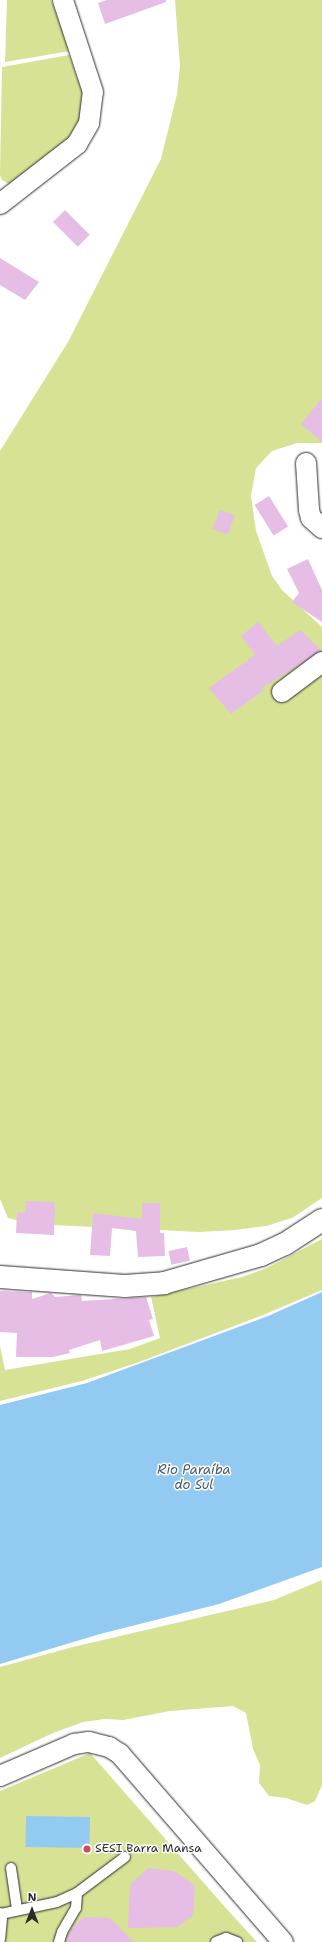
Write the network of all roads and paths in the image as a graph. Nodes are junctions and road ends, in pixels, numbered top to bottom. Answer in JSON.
{"nodes":[{"id":1,"x":63,"y":0,"type":"edge"},
{"id":2,"x":0,"y":204,"type":"edge"},
{"id":3,"x":306,"y":463,"type":"dead end"},
{"id":4,"x":322,"y":528,"type":"edge"},
{"id":5,"x":322,"y":662,"type":"edge"},
{"id":6,"x":282,"y":692,"type":"dead end"},
{"id":7,"x":322,"y":1220,"type":"edge"},
{"id":8,"x":0,"y":1277,"type":"edge"},
{"id":9,"x":0,"y":1776,"type":"edge"},
{"id":10,"x":126,"y":1857,"type":"dead end"},
{"id":11,"x":11,"y":1868,"type":"dead end"},
{"id":12,"x":77,"y":1893,"type":"junction"},
{"id":13,"x":17,"y":1909,"type":"junction"},
{"id":14,"x":1,"y":1914,"type":"edge"},
{"id":15,"x":0,"y":1939,"type":"edge"},
{"id":16,"x":59,"y":1942,"type":"edge"},
{"id":17,"x":216,"y":1942,"type":"edge"},
{"id":18,"x":237,"y":1942,"type":"edge"},
{"id":19,"x":283,"y":1942,"type":"edge"}],
"edges":[{"from":1,"to":2,"type":"street"},
{"from":3,"to":4,"type":"street"},
{"from":5,"to":6,"type":"street"},
{"from":7,"to":8,"type":"main road"},
{"from":9,"to":19,"type":"street"},
{"from":10,"to":12,"type":"lane"},
{"from":11,"to":13,"type":"lane"},
{"from":12,"to":13,"type":"lane"},
{"from":12,"to":16,"type":"lane"},
{"from":13,"to":14,"type":"lane"},
{"from":14,"to":15,"type":"lane"},
{"from":17,"to":18,"type":"lane"}]}
